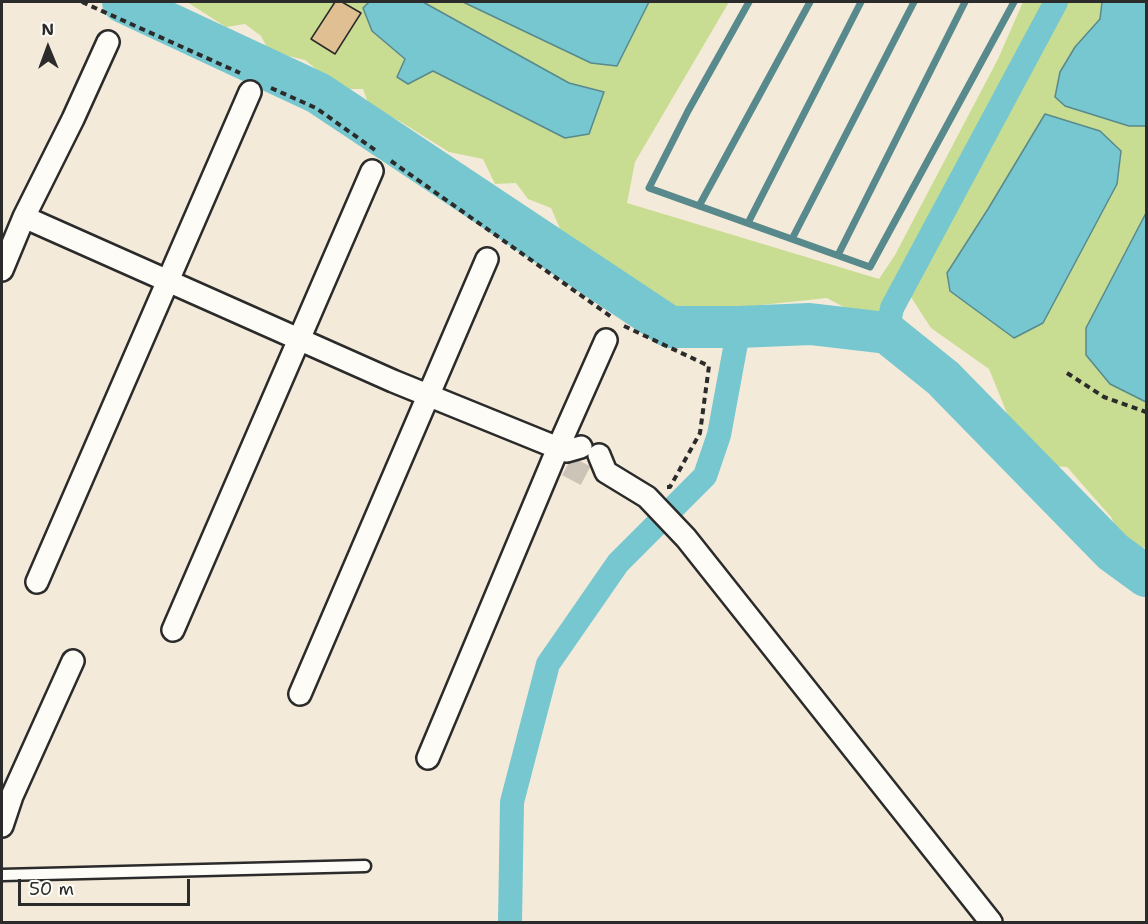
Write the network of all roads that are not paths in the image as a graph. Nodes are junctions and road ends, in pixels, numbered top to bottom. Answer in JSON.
{"nodes":[{"id":1,"x":108,"y":42,"type":"dead end"},
{"id":2,"x":252,"y":83,"type":"road end"},
{"id":3,"x":372,"y":171,"type":"dead end"},
{"id":4,"x":24,"y":217,"type":"junction"},
{"id":5,"x":487,"y":259,"type":"dead end"},
{"id":6,"x":2,"y":270,"type":"edge"},
{"id":7,"x":168,"y":282,"type":"junction"},
{"id":8,"x":298,"y":340,"type":"junction"},
{"id":9,"x":606,"y":340,"type":"dead end"},
{"id":10,"x":429,"y":395,"type":"junction"},
{"id":11,"x":581,"y":460,"type":"junction"},
{"id":12,"x":37,"y":582,"type":"dead end"},
{"id":13,"x":173,"y":630,"type":"dead end"},
{"id":14,"x":73,"y":661,"type":"dead end"},
{"id":15,"x":300,"y":694,"type":"dead end"},
{"id":16,"x":428,"y":758,"type":"dead end"},
{"id":17,"x":7,"y":794,"type":"edge"},
{"id":18,"x":2,"y":826,"type":"edge"},
{"id":19,"x":365,"y":866,"type":"dead end"},
{"id":20,"x":2,"y":875,"type":"edge"},
{"id":21,"x":991,"y":922,"type":"edge"}],
"edges":[{"from":1,"to":4,"type":"street"},
{"from":2,"to":7,"type":"street"},
{"from":3,"to":8,"type":"street"},
{"from":4,"to":6,"type":"street"},
{"from":4,"to":7,"type":"street"},
{"from":5,"to":10,"type":"street"},
{"from":7,"to":8,"type":"street"},
{"from":7,"to":12,"type":"street"},
{"from":8,"to":10,"type":"street"},
{"from":8,"to":13,"type":"street"},
{"from":9,"to":11,"type":"street"},
{"from":10,"to":11,"type":"street"},
{"from":10,"to":15,"type":"street"},
{"from":11,"to":16,"type":"street"},
{"from":11,"to":21,"type":"street"},
{"from":14,"to":17,"type":"street"},
{"from":17,"to":18,"type":"street"},
{"from":19,"to":20,"type":"lane"}]}
